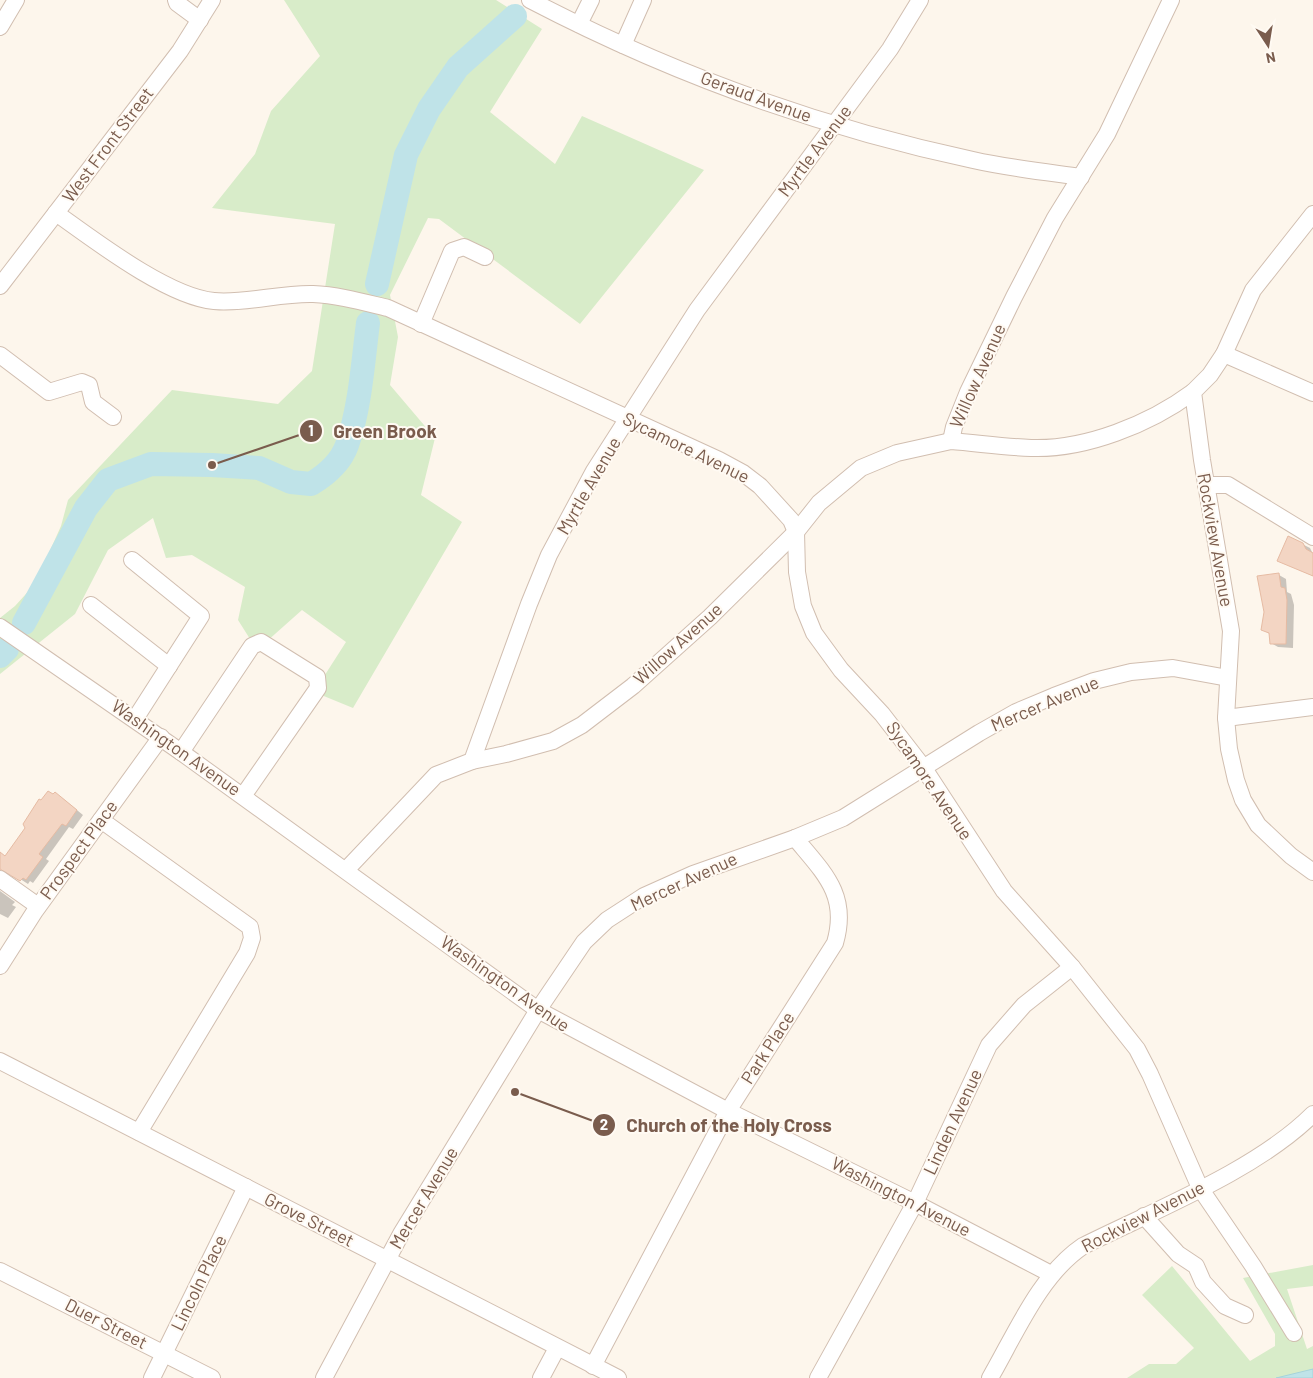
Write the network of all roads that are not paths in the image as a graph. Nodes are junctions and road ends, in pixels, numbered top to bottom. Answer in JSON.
{"nodes":[{"id":1,"x":16,"y":0,"type":"edge"},
{"id":2,"x":176,"y":0,"type":"edge"},
{"id":3,"x":212,"y":0,"type":"edge"},
{"id":4,"x":530,"y":0,"type":"edge"},
{"id":5,"x":591,"y":0,"type":"edge"},
{"id":6,"x":643,"y":0,"type":"edge"},
{"id":7,"x":920,"y":0,"type":"edge"},
{"id":8,"x":1171,"y":0,"type":"edge"},
{"id":9,"x":200,"y":20,"type":"junction"},
{"id":10,"x":579,"y":24,"type":"junction"},
{"id":11,"x":0,"y":27,"type":"edge"},
{"id":12,"x":623,"y":45,"type":"junction"},
{"id":13,"x":835,"y":125,"type":"junction"},
{"id":14,"x":1081,"y":177,"type":"junction"},
{"id":15,"x":56,"y":213,"type":"junction"},
{"id":16,"x":1313,"y":214,"type":"edge"},
{"id":17,"x":485,"y":257,"type":"dead end"},
{"id":18,"x":5,"y":269,"type":"edge"},
{"id":19,"x":0,"y":286,"type":"edge"},
{"id":20,"x":421,"y":324,"type":"junction"},
{"id":21,"x":1224,"y":354,"type":"junction"},
{"id":22,"x":0,"y":355,"type":"edge"},
{"id":23,"x":1194,"y":392,"type":"junction"},
{"id":24,"x":1313,"y":393,"type":"edge"},
{"id":25,"x":113,"y":416,"type":"dead end"},
{"id":26,"x":628,"y":419,"type":"junction"},
{"id":27,"x":951,"y":441,"type":"junction"},
{"id":28,"x":1206,"y":485,"type":"junction"},
{"id":29,"x":796,"y":532,"type":"junction"},
{"id":30,"x":1313,"y":538,"type":"edge"},
{"id":31,"x":132,"y":560,"type":"dead end"},
{"id":32,"x":91,"y":605,"type":"dead end"},
{"id":33,"x":1,"y":627,"type":"edge"},
{"id":34,"x":169,"y":666,"type":"junction"},
{"id":35,"x":1228,"y":678,"type":"junction"},
{"id":36,"x":1313,"y":707,"type":"edge"},
{"id":37,"x":1226,"y":718,"type":"junction"},
{"id":38,"x":135,"y":719,"type":"junction"},
{"id":39,"x":161,"y":737,"type":"junction"},
{"id":40,"x":182,"y":752,"type":"junction"},
{"id":41,"x":472,"y":761,"type":"junction"},
{"id":42,"x":924,"y":768,"type":"junction"},
{"id":43,"x":243,"y":796,"type":"junction"},
{"id":44,"x":101,"y":820,"type":"junction"},
{"id":45,"x":796,"y":838,"type":"junction"},
{"id":46,"x":346,"y":870,"type":"junction"},
{"id":47,"x":1313,"y":872,"type":"edge"},
{"id":48,"x":0,"y":879,"type":"edge"},
{"id":49,"x":38,"y":906,"type":"junction"},
{"id":50,"x":0,"y":966,"type":"edge"},
{"id":51,"x":1072,"y":967,"type":"junction"},
{"id":52,"x":538,"y":1010,"type":"junction"},
{"id":53,"x":0,"y":1061,"type":"edge"},
{"id":54,"x":728,"y":1111,"type":"junction"},
{"id":55,"x":1313,"y":1114,"type":"edge"},
{"id":56,"x":139,"y":1132,"type":"junction"},
{"id":57,"x":246,"y":1187,"type":"junction"},
{"id":58,"x":1200,"y":1188,"type":"junction"},
{"id":59,"x":915,"y":1203,"type":"junction"},
{"id":60,"x":1144,"y":1216,"type":"junction"},
{"id":61,"x":387,"y":1260,"type":"junction"},
{"id":62,"x":0,"y":1271,"type":"edge"},
{"id":63,"x":1051,"y":1274,"type":"junction"},
{"id":64,"x":1246,"y":1315,"type":"dead end"},
{"id":65,"x":1294,"y":1333,"type":"dead end"},
{"id":66,"x":557,"y":1348,"type":"junction"},
{"id":67,"x":164,"y":1354,"type":"junction"},
{"id":68,"x":594,"y":1366,"type":"junction"},
{"id":69,"x":152,"y":1378,"type":"edge"},
{"id":70,"x":212,"y":1378,"type":"edge"},
{"id":71,"x":324,"y":1378,"type":"edge"},
{"id":72,"x":541,"y":1378,"type":"edge"},
{"id":73,"x":618,"y":1378,"type":"edge"},
{"id":74,"x":818,"y":1378,"type":"edge"},
{"id":75,"x":990,"y":1378,"type":"edge"}],
"edges":[{"from":1,"to":11,"type":"street"},
{"from":2,"to":9,"type":"street"},
{"from":3,"to":9,"type":"street","name":"West Front Street"},
{"from":4,"to":10,"type":"street","name":"Geraud Avenue"},
{"from":5,"to":10,"type":"street"},
{"from":6,"to":12,"type":"street"},
{"from":7,"to":13,"type":"street","name":"Myrtle Avenue"},
{"from":8,"to":14,"type":"street","name":"Willow Avenue"},
{"from":9,"to":15,"type":"street","name":"West Front Street"},
{"from":10,"to":12,"type":"street","name":"Geraud Avenue"},
{"from":12,"to":13,"type":"street","name":"Geraud Avenue"},
{"from":13,"to":14,"type":"street","name":"Geraud Avenue"},
{"from":13,"to":26,"type":"street","name":"Myrtle Avenue"},
{"from":14,"to":27,"type":"street","name":"Willow Avenue"},
{"from":15,"to":18,"type":"street","name":"West Front Street"},
{"from":15,"to":20,"type":"street","name":"Sycamore Avenue"},
{"from":16,"to":21,"type":"street"},
{"from":17,"to":20,"type":"street"},
{"from":18,"to":19,"type":"street","name":"West Front Street"},
{"from":20,"to":26,"type":"street","name":"Sycamore Avenue"},
{"from":21,"to":23,"type":"street"},
{"from":21,"to":24,"type":"street"},
{"from":22,"to":25,"type":"street"},
{"from":23,"to":27,"type":"street"},
{"from":23,"to":28,"type":"street","name":"Rockview Avenue"},
{"from":26,"to":29,"type":"street","name":"Sycamore Avenue"},
{"from":26,"to":41,"type":"street","name":"Myrtle Avenue"},
{"from":27,"to":29,"type":"street","name":"Willow Avenue"},
{"from":28,"to":30,"type":"street"},
{"from":28,"to":35,"type":"street","name":"Rockview Avenue"},
{"from":29,"to":41,"type":"street","name":"Willow Avenue"},
{"from":29,"to":42,"type":"street","name":"Sycamore Avenue"},
{"from":31,"to":34,"type":"street"},
{"from":32,"to":34,"type":"street"},
{"from":33,"to":38,"type":"street","name":"Washington Avenue"},
{"from":34,"to":38,"type":"street"},
{"from":35,"to":37,"type":"street","name":"Rockview Avenue"},
{"from":35,"to":42,"type":"street","name":"Mercer Avenue"},
{"from":36,"to":37,"type":"street"},
{"from":37,"to":47,"type":"street","name":"Rockview Avenue"},
{"from":38,"to":39,"type":"street","name":"Washington Avenue"},
{"from":39,"to":40,"type":"street","name":"Washington Avenue"},
{"from":39,"to":44,"type":"street","name":"Prospect Place"},
{"from":40,"to":43,"type":"street","name":"Washington Avenue"},
{"from":40,"to":43,"type":"street"},
{"from":41,"to":46,"type":"street"},
{"from":42,"to":45,"type":"street","name":"Mercer Avenue"},
{"from":42,"to":51,"type":"street","name":"Sycamore Avenue"},
{"from":43,"to":46,"type":"street","name":"Washington Avenue"},
{"from":44,"to":49,"type":"street","name":"Prospect Place"},
{"from":44,"to":56,"type":"street"},
{"from":45,"to":52,"type":"street","name":"Mercer Avenue"},
{"from":45,"to":54,"type":"street","name":"Park Place"},
{"from":46,"to":52,"type":"street","name":"Washington Avenue"},
{"from":48,"to":49,"type":"street"},
{"from":49,"to":50,"type":"street","name":"Prospect Place"},
{"from":51,"to":58,"type":"street","name":"Sycamore Avenue"},
{"from":51,"to":59,"type":"street","name":"Linden Avenue"},
{"from":52,"to":54,"type":"street","name":"Washington Avenue"},
{"from":52,"to":61,"type":"street","name":"Mercer Avenue"},
{"from":53,"to":56,"type":"street","name":"Grove Street"},
{"from":54,"to":59,"type":"street","name":"Washington Avenue"},
{"from":54,"to":68,"type":"street","name":"Park Place"},
{"from":55,"to":58,"type":"street","name":"Rockview Avenue"},
{"from":56,"to":57,"type":"street","name":"Grove Street"},
{"from":57,"to":61,"type":"street","name":"Grove Street"},
{"from":57,"to":67,"type":"street","name":"Lincoln Place"},
{"from":58,"to":60,"type":"street","name":"Rockview Avenue"},
{"from":58,"to":65,"type":"street","name":"Sycamore Avenue"},
{"from":59,"to":63,"type":"street","name":"Washington Avenue"},
{"from":59,"to":74,"type":"street","name":"Linden Avenue"},
{"from":60,"to":63,"type":"street","name":"Rockview Avenue"},
{"from":60,"to":64,"type":"street"},
{"from":61,"to":66,"type":"street","name":"Grove Street"},
{"from":61,"to":71,"type":"street","name":"Mercer Avenue"},
{"from":62,"to":67,"type":"street","name":"Duer Street"},
{"from":63,"to":75,"type":"street","name":"Rockview Avenue"},
{"from":66,"to":68,"type":"street","name":"Grove Street"},
{"from":66,"to":72,"type":"street"},
{"from":67,"to":69,"type":"street","name":"Lincoln Place"},
{"from":67,"to":70,"type":"street","name":"Duer Street"},
{"from":68,"to":73,"type":"street","name":"Grove Street"}]}
